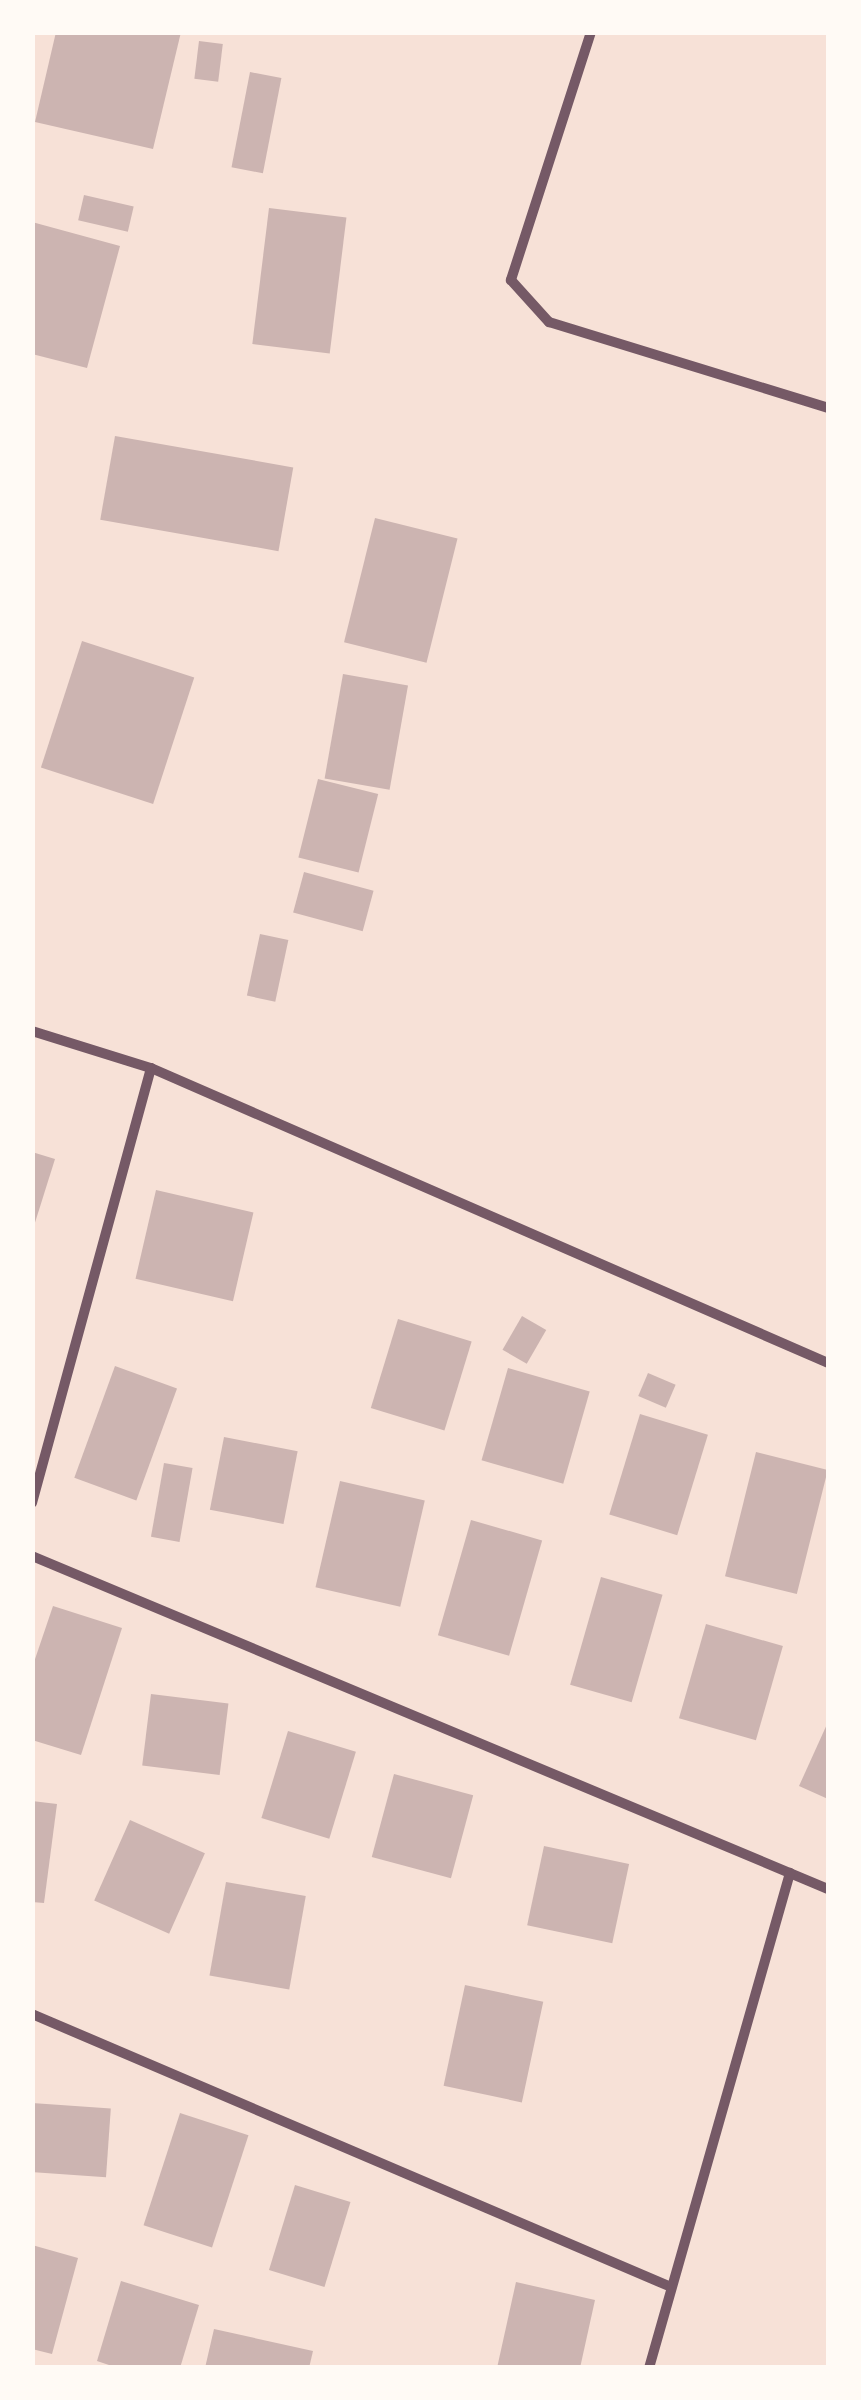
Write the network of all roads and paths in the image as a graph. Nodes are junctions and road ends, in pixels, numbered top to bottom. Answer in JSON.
{"nodes":[{"id":1,"x":591,"y":32,"type":"edge"},
{"id":2,"x":828,"y":408,"type":"edge"},
{"id":3,"x":32,"y":1031,"type":"edge"},
{"id":4,"x":151,"y":1068,"type":"junction"},
{"id":5,"x":828,"y":1363,"type":"edge"},
{"id":6,"x":32,"y":1503,"type":"edge"},
{"id":7,"x":32,"y":1556,"type":"edge"},
{"id":8,"x":790,"y":1873,"type":"junction"},
{"id":9,"x":828,"y":1889,"type":"edge"},
{"id":10,"x":32,"y":2014,"type":"edge"},
{"id":11,"x":671,"y":2287,"type":"junction"},
{"id":12,"x":649,"y":2368,"type":"edge"}],
"edges":[{"from":1,"to":2,"type":"street"},
{"from":3,"to":4,"type":"street"},
{"from":4,"to":5,"type":"street"},
{"from":4,"to":6,"type":"street"},
{"from":7,"to":8,"type":"street"},
{"from":8,"to":9,"type":"street"},
{"from":8,"to":11,"type":"street"},
{"from":10,"to":11,"type":"street"},
{"from":11,"to":12,"type":"street"}]}
